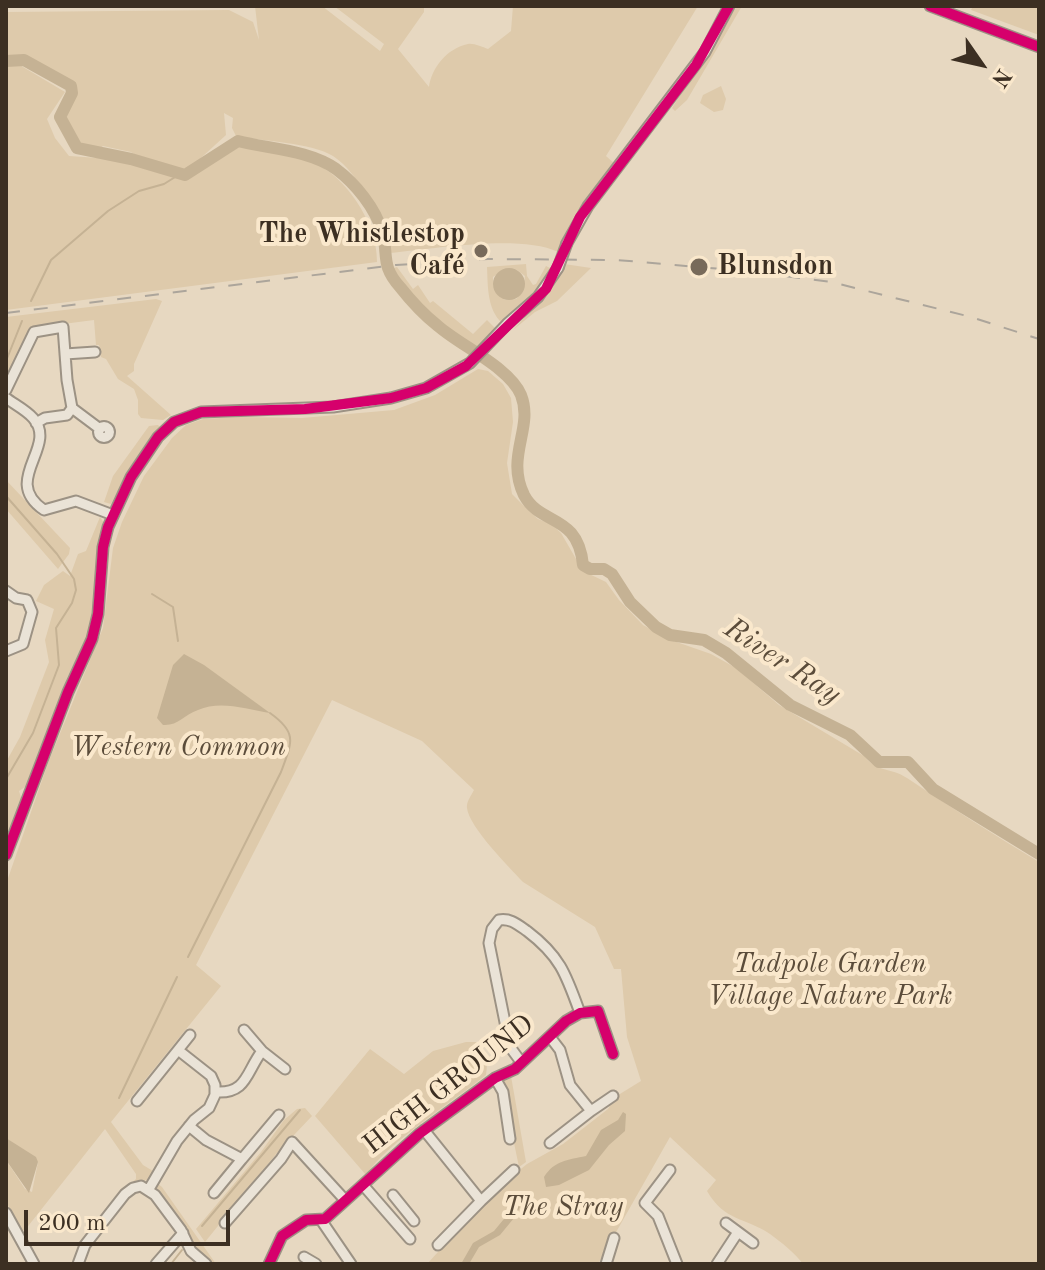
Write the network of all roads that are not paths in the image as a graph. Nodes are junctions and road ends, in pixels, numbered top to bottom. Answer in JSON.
{"nodes":[{"id":1,"x":729,"y":6,"type":"edge"},
{"id":2,"x":930,"y":6,"type":"edge"},
{"id":3,"x":1039,"y":47,"type":"edge"},
{"id":4,"x":95,"y":352,"type":"dead end"},
{"id":5,"x":65,"y":354,"type":"junction"},
{"id":6,"x":6,"y":390,"type":"edge"},
{"id":7,"x":6,"y":398,"type":"edge"},
{"id":8,"x":72,"y":408,"type":"junction"},
{"id":9,"x":36,"y":423,"type":"junction"},
{"id":10,"x":100,"y":429,"type":"dead end"},
{"id":11,"x":113,"y":515,"type":"junction"},
{"id":12,"x":6,"y":591,"type":"edge"},
{"id":13,"x":6,"y":651,"type":"edge"},
{"id":14,"x":6,"y":855,"type":"edge"},
{"id":15,"x":580,"y":1013,"type":"junction"},
{"id":16,"x":244,"y":1030,"type":"dead end"},
{"id":17,"x":190,"y":1035,"type":"dead end"},
{"id":18,"x":550,"y":1037,"type":"junction"},
{"id":19,"x":178,"y":1050,"type":"junction"},
{"id":20,"x":262,"y":1051,"type":"junction"},
{"id":21,"x":613,"y":1054,"type":"dead end"},
{"id":22,"x":521,"y":1062,"type":"junction"},
{"id":23,"x":285,"y":1069,"type":"dead end"},
{"id":24,"x":495,"y":1078,"type":"junction"},
{"id":25,"x":216,"y":1092,"type":"junction"},
{"id":26,"x":613,"y":1096,"type":"dead end"},
{"id":27,"x":137,"y":1101,"type":"dead end"},
{"id":28,"x":591,"y":1111,"type":"junction"},
{"id":29,"x":279,"y":1115,"type":"dead end"},
{"id":30,"x":189,"y":1126,"type":"junction"},
{"id":31,"x":424,"y":1130,"type":"junction"},
{"id":32,"x":510,"y":1139,"type":"dead end"},
{"id":33,"x":550,"y":1143,"type":"dead end"},
{"id":34,"x":242,"y":1159,"type":"junction"},
{"id":35,"x":514,"y":1170,"type":"dead end"},
{"id":36,"x":670,"y":1170,"type":"dead end"},
{"id":37,"x":363,"y":1185,"type":"junction"},
{"id":38,"x":149,"y":1189,"type":"junction"},
{"id":39,"x":214,"y":1193,"type":"dead end"},
{"id":40,"x":393,"y":1195,"type":"dead end"},
{"id":41,"x":345,"y":1200,"type":"junction"},
{"id":42,"x":481,"y":1201,"type":"junction"},
{"id":43,"x":404,"y":1209,"type":"junction"},
{"id":44,"x":6,"y":1213,"type":"edge"},
{"id":45,"x":392,"y":1219,"type":"junction"},
{"id":46,"x":321,"y":1220,"type":"junction"},
{"id":47,"x":414,"y":1221,"type":"dead end"},
{"id":48,"x":225,"y":1223,"type":"dead end"},
{"id":49,"x":726,"y":1223,"type":"dead end"},
{"id":50,"x":738,"y":1232,"type":"junction"},
{"id":51,"x":183,"y":1233,"type":"junction"},
{"id":52,"x":614,"y":1238,"type":"dead end"},
{"id":53,"x":410,"y":1239,"type":"dead end"},
{"id":54,"x":753,"y":1243,"type":"dead end"},
{"id":55,"x":438,"y":1245,"type":"dead end"},
{"id":56,"x":304,"y":1257,"type":"dead end"},
{"id":57,"x":34,"y":1264,"type":"edge"},
{"id":58,"x":78,"y":1264,"type":"edge"},
{"id":59,"x":156,"y":1264,"type":"edge"},
{"id":60,"x":206,"y":1264,"type":"edge"},
{"id":61,"x":269,"y":1264,"type":"edge"},
{"id":62,"x":316,"y":1264,"type":"edge"},
{"id":63,"x":351,"y":1264,"type":"edge"},
{"id":64,"x":606,"y":1264,"type":"edge"},
{"id":65,"x":677,"y":1264,"type":"edge"},
{"id":66,"x":717,"y":1264,"type":"edge"}],
"edges":[{"from":1,"to":11,"type":"street","bridge":true},
{"from":2,"to":3,"type":"street"},
{"from":4,"to":5,"type":"street"},
{"from":5,"to":6,"type":"street"},
{"from":5,"to":8,"type":"street"},
{"from":7,"to":9,"type":"street"},
{"from":8,"to":9,"type":"street"},
{"from":8,"to":10,"type":"street"},
{"from":9,"to":11,"type":"street"},
{"from":11,"to":14,"type":"street"},
{"from":12,"to":13,"type":"street"},
{"from":15,"to":18,"type":"street","name":"HIGH GROUND"},
{"from":15,"to":21,"type":"street"},
{"from":15,"to":22,"type":"street"},
{"from":16,"to":20,"type":"street"},
{"from":17,"to":19,"type":"street"},
{"from":18,"to":22,"type":"street","name":"HIGH GROUND"},
{"from":18,"to":28,"type":"street"},
{"from":19,"to":25,"type":"street"},
{"from":19,"to":27,"type":"street"},
{"from":20,"to":23,"type":"street"},
{"from":20,"to":25,"type":"street"},
{"from":22,"to":24,"type":"street","name":"HIGH GROUND"},
{"from":24,"to":31,"type":"street","name":"HIGH GROUND"},
{"from":24,"to":32,"type":"street"},
{"from":25,"to":30,"type":"street"},
{"from":26,"to":28,"type":"street"},
{"from":28,"to":33,"type":"street"},
{"from":29,"to":34,"type":"street"},
{"from":30,"to":34,"type":"street"},
{"from":30,"to":38,"type":"street"},
{"from":31,"to":37,"type":"street","name":"HIGH GROUND"},
{"from":31,"to":42,"type":"street"},
{"from":34,"to":39,"type":"street"},
{"from":35,"to":42,"type":"street"},
{"from":36,"to":65,"type":"street"},
{"from":37,"to":41,"type":"street","name":"HIGH GROUND"},
{"from":37,"to":45,"type":"street","name":"HIGH GROUND"},
{"from":38,"to":51,"type":"street"},
{"from":38,"to":58,"type":"street"},
{"from":40,"to":43,"type":"street","name":"HIGH GROUND"},
{"from":41,"to":46,"type":"street","name":"HIGH GROUND"},
{"from":41,"to":48,"type":"street"},
{"from":42,"to":55,"type":"street"},
{"from":43,"to":45,"type":"street"},
{"from":43,"to":47,"type":"street","name":"HIGH GROUND"},
{"from":44,"to":57,"type":"street"},
{"from":45,"to":53,"type":"street","name":"HIGH GROUND"},
{"from":46,"to":61,"type":"street","name":"HIGH GROUND"},
{"from":46,"to":63,"type":"street"},
{"from":49,"to":50,"type":"street"},
{"from":50,"to":54,"type":"street"},
{"from":50,"to":66,"type":"street"},
{"from":51,"to":59,"type":"street"},
{"from":51,"to":60,"type":"street"},
{"from":52,"to":64,"type":"street"},
{"from":56,"to":62,"type":"street"}]}
